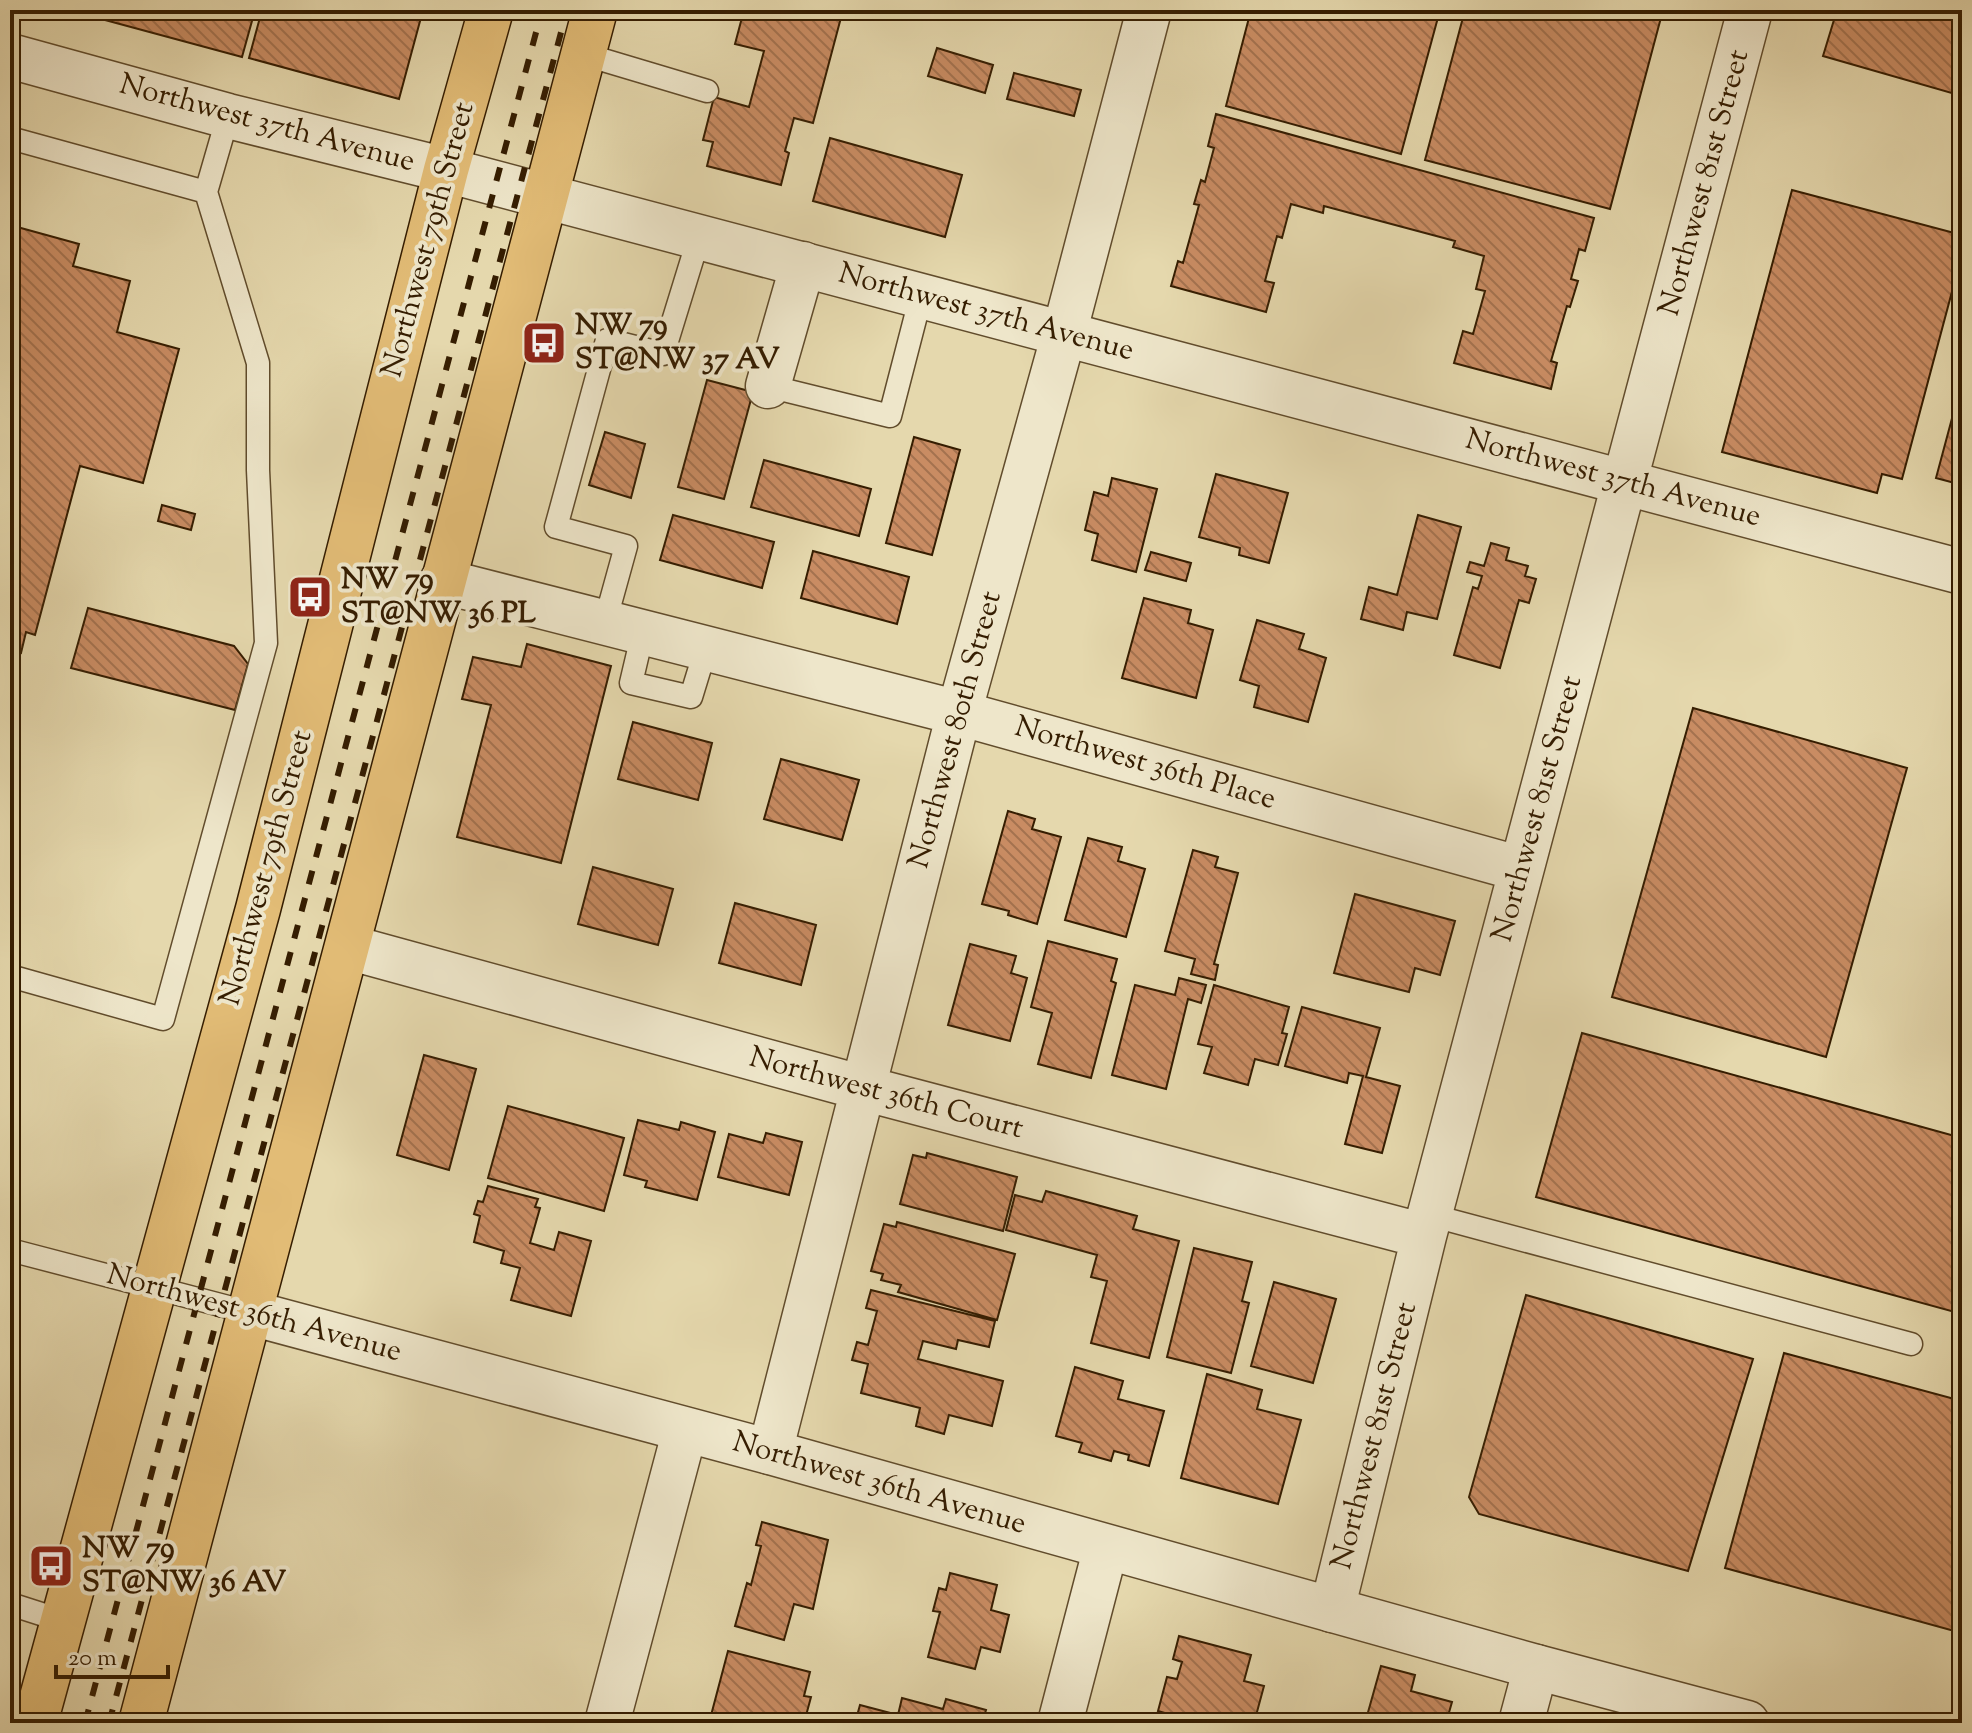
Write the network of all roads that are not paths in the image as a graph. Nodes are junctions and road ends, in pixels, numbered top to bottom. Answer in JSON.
{"nodes":[{"id":1,"x":491,"y":10,"type":"edge"},
{"id":2,"x":595,"y":10,"type":"edge"},
{"id":3,"x":1149,"y":10,"type":"edge"},
{"id":4,"x":1750,"y":10,"type":"edge"},
{"id":5,"x":583,"y":54,"type":"junction"},
{"id":6,"x":10,"y":56,"type":"edge"},
{"id":7,"x":707,"y":91,"type":"dead end"},
{"id":8,"x":228,"y":116,"type":"junction"},
{"id":9,"x":10,"y":138,"type":"edge"},
{"id":10,"x":446,"y":170,"type":"junction"},
{"id":11,"x":206,"y":192,"type":"junction"},
{"id":12,"x":544,"y":196,"type":"junction"},
{"id":13,"x":699,"y":237,"type":"junction"},
{"id":14,"x":803,"y":264,"type":"junction"},
{"id":15,"x":921,"y":296,"type":"junction"},
{"id":16,"x":1064,"y":334,"type":"junction"},
{"id":17,"x":768,"y":386,"type":"joint"},
{"id":18,"x":1625,"y":483,"type":"junction"},
{"id":19,"x":1962,"y":572,"type":"edge"},
{"id":20,"x":442,"y":581,"type":"junction"},
{"id":21,"x":624,"y":627,"type":"junction"},
{"id":22,"x":959,"y":713,"type":"junction"},
{"id":23,"x":1521,"y":869,"type":"junction"},
{"id":24,"x":348,"y":947,"type":"junction"},
{"id":25,"x":10,"y":976,"type":"edge"},
{"id":26,"x":863,"y":1088,"type":"junction"},
{"id":27,"x":1427,"y":1225,"type":"junction"},
{"id":28,"x":10,"y":1250,"type":"edge"},
{"id":29,"x":154,"y":1287,"type":"junction"},
{"id":30,"x":251,"y":1313,"type":"junction"},
{"id":31,"x":1911,"y":1344,"type":"dead end"},
{"id":32,"x":685,"y":1430,"type":"junction"},
{"id":33,"x":770,"y":1452,"type":"junction"},
{"id":34,"x":1106,"y":1547,"type":"junction"},
{"id":35,"x":10,"y":1604,"type":"edge"},
{"id":36,"x":1332,"y":1610,"type":"junction"},
{"id":37,"x":63,"y":1621,"type":"junction"},
{"id":38,"x":1536,"y":1667,"type":"junction"},
{"id":39,"x":35,"y":1723,"type":"edge"},
{"id":40,"x":141,"y":1723,"type":"edge"},
{"id":41,"x":607,"y":1723,"type":"edge"},
{"id":42,"x":1060,"y":1723,"type":"edge"},
{"id":43,"x":1521,"y":1723,"type":"edge"},
{"id":44,"x":1747,"y":1723,"type":"edge"}],
"edges":[{"from":1,"to":10,"type":"main road","name":"Northwest 79th Street"},
{"from":2,"to":5,"type":"main road"},
{"from":3,"to":16,"type":"street","name":"Northwest 80th Street"},
{"from":4,"to":18,"type":"street","name":"Northwest 81st Street"},
{"from":5,"to":7,"type":"lane"},
{"from":5,"to":12,"type":"main road"},
{"from":6,"to":8,"type":"street","name":"Northwest 37th Avenue"},
{"from":8,"to":10,"type":"street","name":"Northwest 37th Avenue"},
{"from":8,"to":11,"type":"lane"},
{"from":9,"to":11,"type":"lane"},
{"from":10,"to":12,"type":"street","name":"Northwest 37th Avenue"},
{"from":10,"to":29,"type":"main road","name":"Northwest 79th Street"},
{"from":11,"to":25,"type":"lane"},
{"from":12,"to":13,"type":"street","name":"Northwest 37th Avenue"},
{"from":12,"to":20,"type":"main road"},
{"from":13,"to":14,"type":"street","name":"Northwest 37th Avenue"},
{"from":13,"to":21,"type":"lane"},
{"from":14,"to":15,"type":"street","name":"Northwest 37th Avenue"},
{"from":14,"to":17,"type":"street"},
{"from":15,"to":16,"type":"street","name":"Northwest 37th Avenue"},
{"from":15,"to":17,"type":"lane"},
{"from":16,"to":18,"type":"street","name":"Northwest 37th Avenue"},
{"from":16,"to":22,"type":"street","name":"Northwest 80th Street"},
{"from":18,"to":19,"type":"street","name":"Northwest 37th Avenue"},
{"from":18,"to":23,"type":"street","name":"Northwest 81st Street"},
{"from":20,"to":21,"type":"street","name":"Northwest 36th Place"},
{"from":20,"to":24,"type":"main road"},
{"from":21,"to":22,"type":"street","name":"Northwest 36th Place"},
{"from":22,"to":23,"type":"street","name":"Northwest 36th Place"},
{"from":22,"to":26,"type":"street","name":"Northwest 80th Street"},
{"from":23,"to":27,"type":"street","name":"Northwest 81st Street"},
{"from":24,"to":26,"type":"street","name":"Northwest 36th Court"},
{"from":24,"to":30,"type":"main road"},
{"from":26,"to":27,"type":"street","name":"Northwest 36th Court"},
{"from":26,"to":33,"type":"street","name":"Northwest 80th Street"},
{"from":27,"to":31,"type":"lane"},
{"from":27,"to":36,"type":"street","name":"Northwest 81st Street"},
{"from":28,"to":29,"type":"lane","name":"Northwest 36th Avenue"},
{"from":29,"to":30,"type":"lane","name":"Northwest 36th Avenue"},
{"from":29,"to":37,"type":"main road","name":"Northwest 79th Street"},
{"from":30,"to":32,"type":"street","name":"Northwest 36th Avenue"},
{"from":30,"to":40,"type":"main road"},
{"from":32,"to":33,"type":"street","name":"Northwest 36th Avenue"},
{"from":32,"to":41,"type":"street"},
{"from":33,"to":34,"type":"street","name":"Northwest 36th Avenue"},
{"from":34,"to":36,"type":"street","name":"Northwest 36th Avenue"},
{"from":34,"to":42,"type":"street"},
{"from":35,"to":37,"type":"lane"},
{"from":36,"to":38,"type":"street","name":"Northwest 36th Avenue"},
{"from":37,"to":39,"type":"main road","name":"Northwest 79th Street"},
{"from":38,"to":43,"type":"street"},
{"from":38,"to":44,"type":"street","name":"Northwest 36th Avenue"}]}
